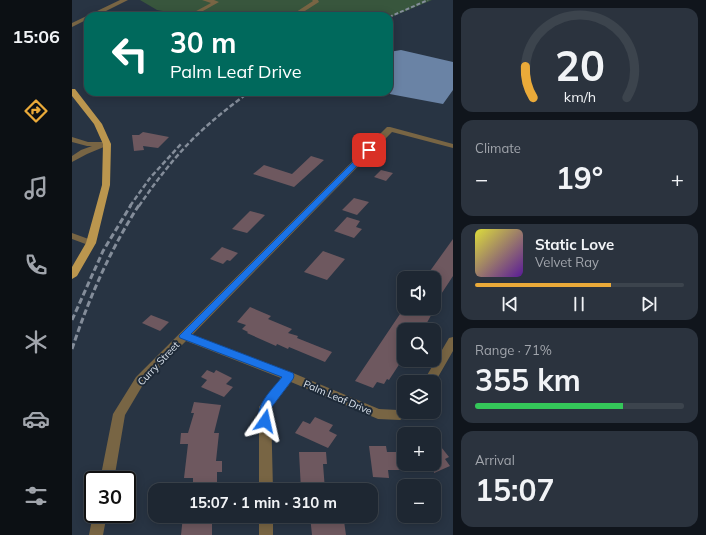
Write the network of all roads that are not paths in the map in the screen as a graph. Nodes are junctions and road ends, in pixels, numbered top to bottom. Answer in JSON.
{"nodes":[{"id":1,"x":125,"y":0,"type":"edge"},
{"id":2,"x":206,"y":0,"type":"edge"},
{"id":3,"x":315,"y":0,"type":"edge"},
{"id":4,"x":217,"y":1,"type":"edge"},
{"id":5,"x":100,"y":12,"type":"edge"},
{"id":6,"x":199,"y":12,"type":"edge"},
{"id":7,"x":300,"y":12,"type":"edge"},
{"id":8,"x":84,"y":19,"type":"edge"},
{"id":9,"x":72,"y":25,"type":"edge"},
{"id":10,"x":72,"y":91,"type":"edge"},
{"id":11,"x":72,"y":139,"type":"edge"},
{"id":12,"x":107,"y":144,"type":"junction"},
{"id":13,"x":453,"y":146,"type":"edge"},
{"id":14,"x":72,"y":160,"type":"edge"},
{"id":15,"x":72,"y":236,"type":"edge"},
{"id":16,"x":91,"y":244,"type":"junction"},
{"id":17,"x":72,"y":276,"type":"edge"},
{"id":18,"x":184,"y":336,"type":"junction"},
{"id":19,"x":453,"y":341,"type":"edge"},
{"id":20,"x":433,"y":375,"type":"edge"},
{"id":21,"x":289,"y":376,"type":"junction"},
{"id":22,"x":397,"y":415,"type":"edge"},
{"id":23,"x":109,"y":471,"type":"edge"},
{"id":24,"x":266,"y":483,"type":"edge"},
{"id":25,"x":98,"y":523,"type":"edge"},
{"id":26,"x":266,"y":523,"type":"edge"},
{"id":27,"x":96,"y":535,"type":"edge"},
{"id":28,"x":266,"y":535,"type":"edge"}],
"edges":[{"from":1,"to":5,"type":"street"},
{"from":2,"to":4,"type":"street"},
{"from":3,"to":7,"type":"street"},
{"from":4,"to":6,"type":"street"},
{"from":8,"to":9,"type":"street"},
{"from":10,"to":12,"type":"main road"},
{"from":11,"to":12,"type":"street"},
{"from":12,"to":14,"type":"street"},
{"from":12,"to":16,"type":"main road"},
{"from":13,"to":18,"type":"street","name":"Curry Street"},
{"from":15,"to":16,"type":"street"},
{"from":16,"to":17,"type":"main road"},
{"from":18,"to":21,"type":"street","name":"Palm Leaf Drive"},
{"from":18,"to":23,"type":"street","name":"Curry Street"},
{"from":19,"to":20,"type":"street"},
{"from":21,"to":22,"type":"street","name":"Palm Leaf Drive"},
{"from":21,"to":24,"type":"street"},
{"from":25,"to":27,"type":"street"},
{"from":26,"to":28,"type":"street"}]}
